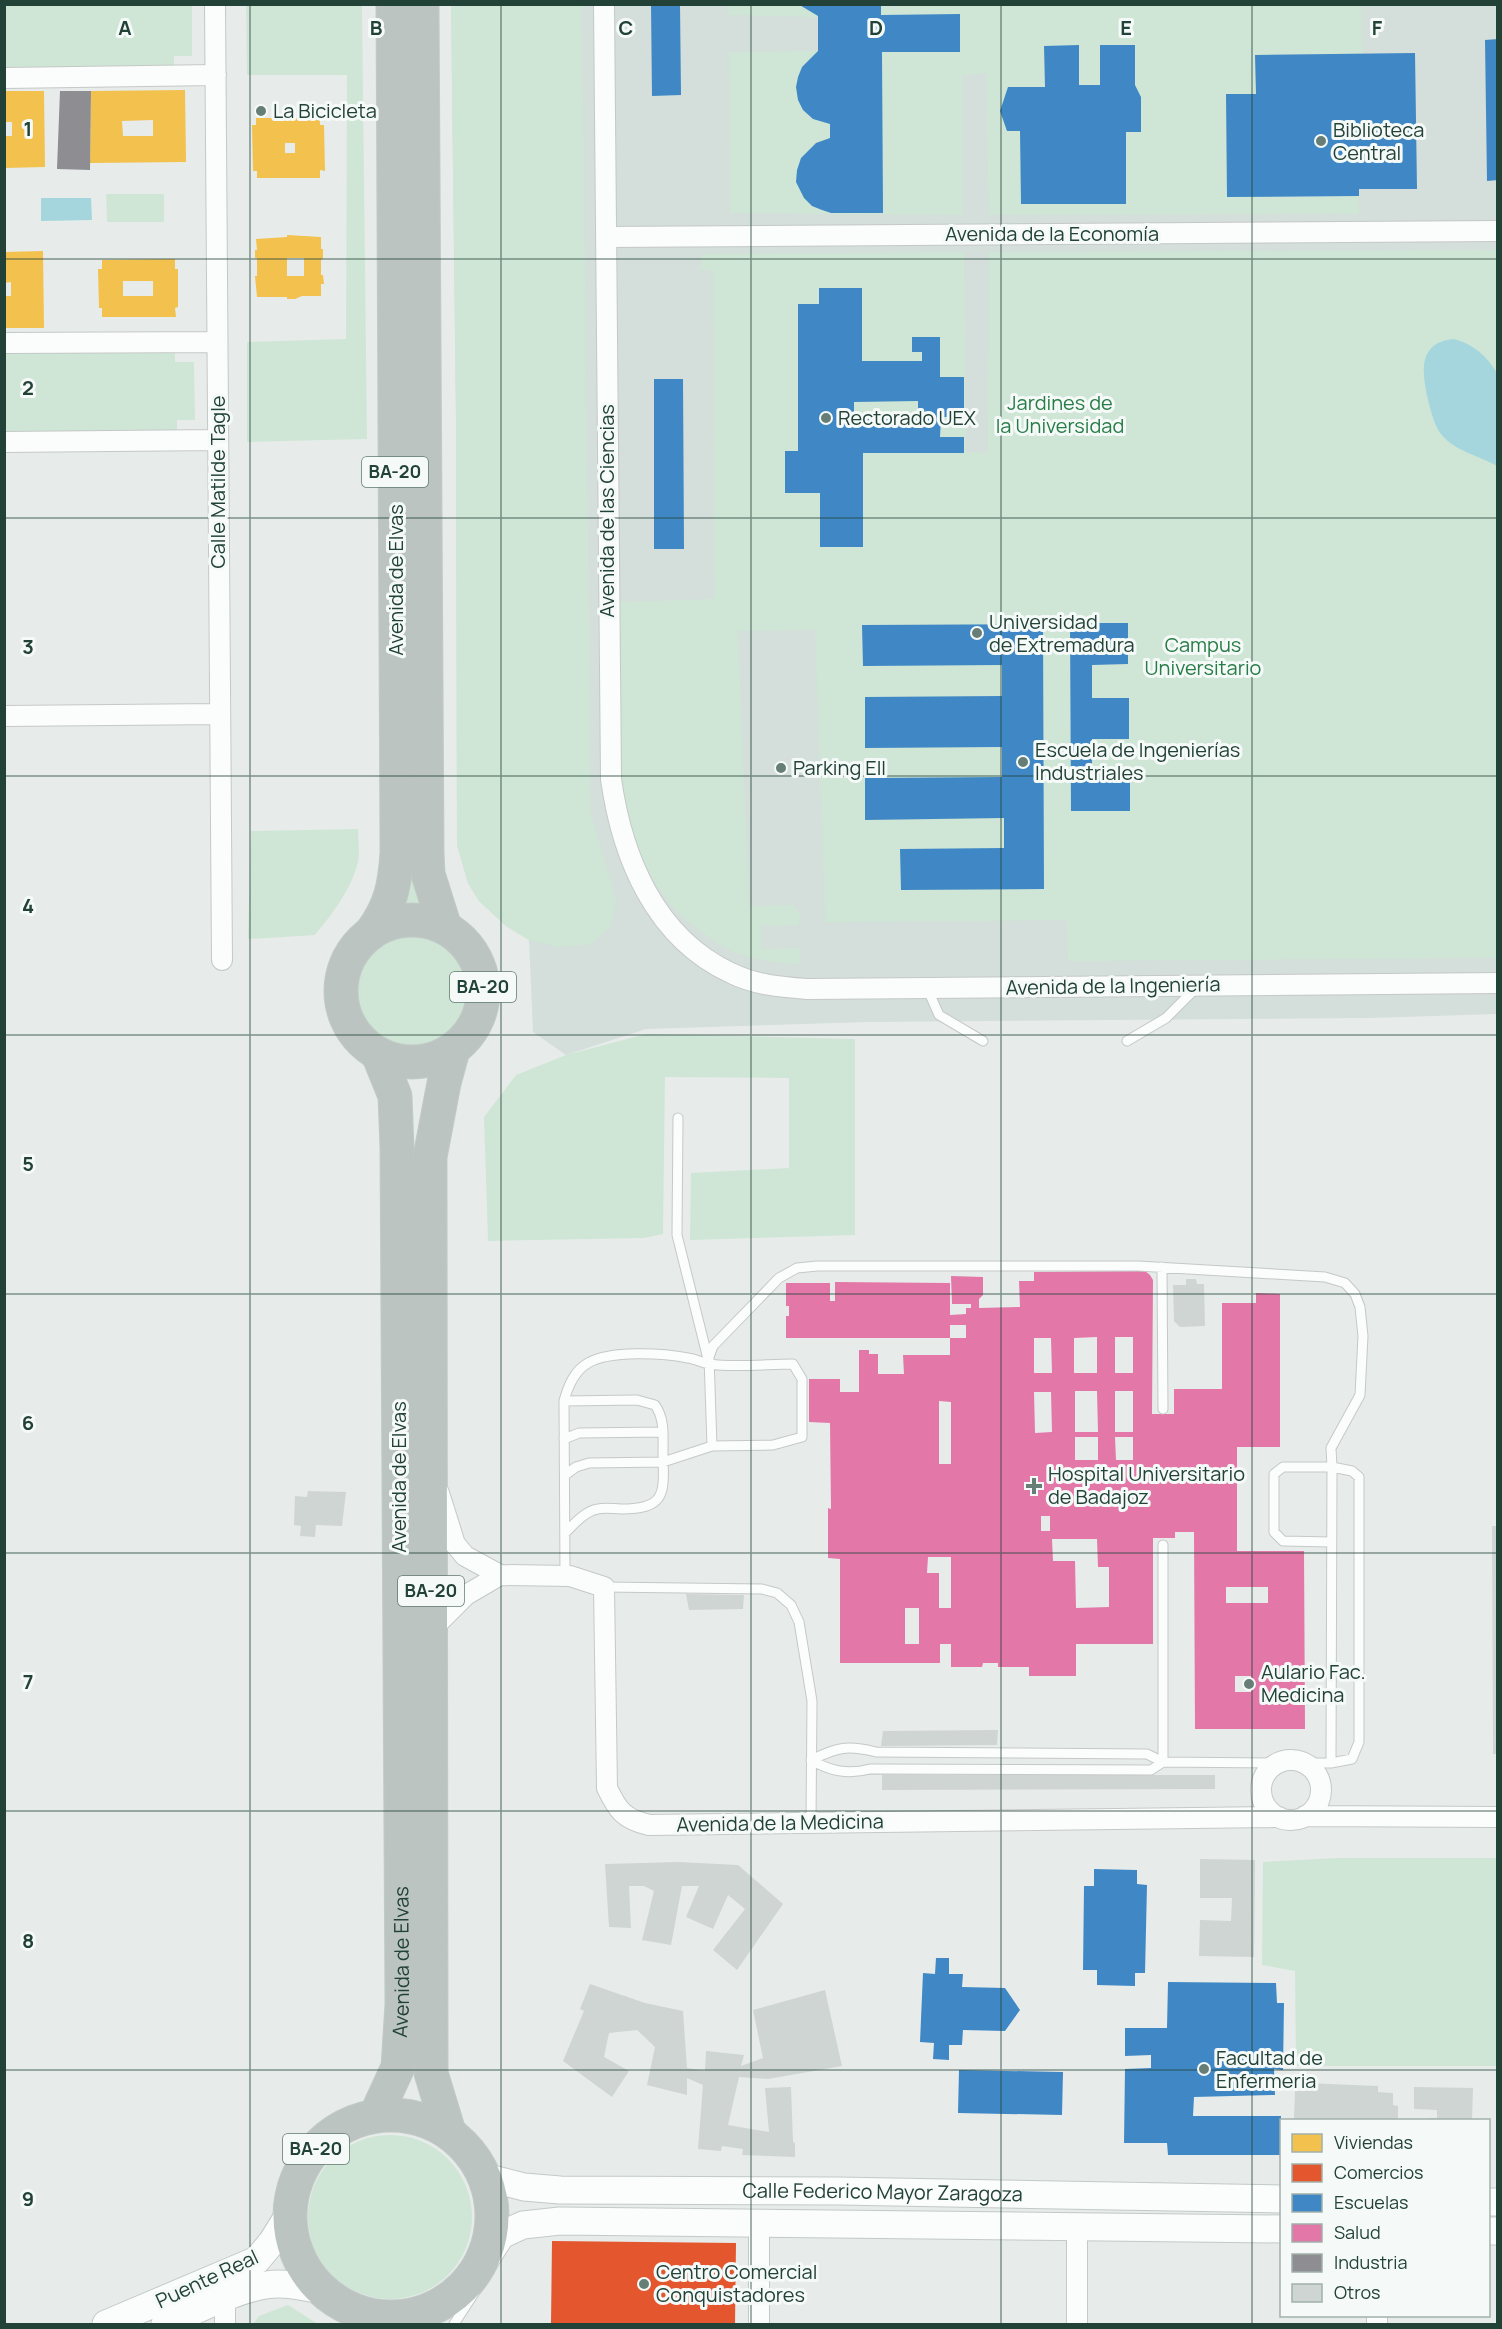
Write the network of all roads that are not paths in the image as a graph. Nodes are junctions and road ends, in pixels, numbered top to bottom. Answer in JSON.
{"nodes":[{"id":1,"x":215,"y":4,"type":"edge"},
{"id":2,"x":393,"y":4,"type":"edge"},
{"id":3,"x":422,"y":4,"type":"edge"},
{"id":4,"x":604,"y":4,"type":"edge"},
{"id":5,"x":216,"y":75,"type":"junction"},
{"id":6,"x":4,"y":78,"type":"edge"},
{"id":7,"x":1497,"y":231,"type":"edge"},
{"id":8,"x":606,"y":237,"type":"junction"},
{"id":9,"x":217,"y":342,"type":"junction"},
{"id":10,"x":4,"y":343,"type":"edge"},
{"id":11,"x":218,"y":441,"type":"junction"},
{"id":12,"x":4,"y":442,"type":"edge"},
{"id":13,"x":219,"y":714,"type":"junction"},
{"id":14,"x":4,"y":716,"type":"edge"},
{"id":15,"x":445,"y":928,"type":"junction"},
{"id":16,"x":371,"y":933,"type":"junction"},
{"id":17,"x":222,"y":960,"type":"dead end"},
{"id":18,"x":730,"y":973,"type":"joint"},
{"id":19,"x":1497,"y":983,"type":"edge"},
{"id":20,"x":1198,"y":986,"type":"junction"},
{"id":21,"x":927,"y":988,"type":"junction"},
{"id":22,"x":983,"y":1041,"type":"dead end"},
{"id":23,"x":1127,"y":1041,"type":"dead end"},
{"id":24,"x":453,"y":1050,"type":"junction"},
{"id":25,"x":378,"y":1054,"type":"junction"},
{"id":26,"x":678,"y":1118,"type":"dead end"},
{"id":27,"x":1162,"y":1267,"type":"junction"},
{"id":28,"x":710,"y":1364,"type":"junction"},
{"id":29,"x":564,"y":1401,"type":"junction"},
{"id":30,"x":1162,"y":1409,"type":"dead end"},
{"id":31,"x":663,"y":1432,"type":"junction"},
{"id":32,"x":564,"y":1439,"type":"junction"},
{"id":33,"x":712,"y":1446,"type":"junction"},
{"id":34,"x":663,"y":1462,"type":"junction"},
{"id":35,"x":430,"y":1464,"type":"junction"},
{"id":36,"x":1332,"y":1467,"type":"junction"},
{"id":37,"x":565,"y":1475,"type":"junction"},
{"id":38,"x":565,"y":1533,"type":"junction"},
{"id":39,"x":1331,"y":1542,"type":"junction"},
{"id":40,"x":1163,"y":1545,"type":"dead end"},
{"id":41,"x":500,"y":1575,"type":"junction"},
{"id":42,"x":565,"y":1576,"type":"junction"},
{"id":43,"x":604,"y":1587,"type":"junction"},
{"id":44,"x":431,"y":1630,"type":"junction"},
{"id":45,"x":811,"y":1760,"type":"junction"},
{"id":46,"x":1163,"y":1762,"type":"junction"},
{"id":47,"x":1278,"y":1763,"type":"junction"},
{"id":48,"x":1305,"y":1763,"type":"junction"},
{"id":49,"x":1331,"y":1763,"type":"junction"},
{"id":50,"x":1279,"y":1816,"type":"junction"},
{"id":51,"x":1305,"y":1816,"type":"junction"},
{"id":52,"x":1497,"y":1817,"type":"edge"},
{"id":53,"x":811,"y":1822,"type":"junction"},
{"id":54,"x":376,"y":2115,"type":"junction"},
{"id":55,"x":450,"y":2132,"type":"junction"},
{"id":56,"x":485,"y":2177,"type":"junction"},
{"id":57,"x":1280,"y":2199,"type":"edge"},
{"id":58,"x":290,"y":2213,"type":"junction"},
{"id":59,"x":759,"y":2223,"type":"junction"},
{"id":60,"x":524,"y":2225,"type":"junction"},
{"id":61,"x":1077,"y":2226,"type":"junction"},
{"id":62,"x":1280,"y":2229,"type":"edge"},
{"id":63,"x":490,"y":2240,"type":"junction"},
{"id":64,"x":322,"y":2290,"type":"junction"},
{"id":65,"x":231,"y":2296,"type":"junction"},
{"id":66,"x":446,"y":2317,"type":"edge"},
{"id":67,"x":371,"y":2319,"type":"edge"},
{"id":68,"x":106,"y":2325,"type":"edge"},
{"id":69,"x":165,"y":2325,"type":"edge"},
{"id":70,"x":225,"y":2325,"type":"edge"},
{"id":71,"x":759,"y":2325,"type":"edge"},
{"id":72,"x":1077,"y":2325,"type":"edge"}],
"edges":[{"from":1,"to":5,"type":"street","name":"Calle Matilde Tagle"},
{"from":2,"to":16,"type":"highway","name":"Avenida de Elvas","number":"BA-20"},
{"from":3,"to":15,"type":"highway","name":"Avenida de Elvas","number":"BA-20"},
{"from":4,"to":8,"type":"street","name":"Avenida de las Ciencias"},
{"from":5,"to":6,"type":"street"},
{"from":5,"to":9,"type":"street","name":"Calle Matilde Tagle"},
{"from":7,"to":8,"type":"street","name":"Avenida de la Economía"},
{"from":8,"to":18,"type":"street","name":"Avenida de las Ciencias"},
{"from":9,"to":10,"type":"street"},
{"from":9,"to":11,"type":"street","name":"Calle Matilde Tagle"},
{"from":11,"to":12,"type":"street"},
{"from":11,"to":13,"type":"street","name":"Calle Matilde Tagle"},
{"from":13,"to":14,"type":"street"},
{"from":13,"to":17,"type":"street","name":"Calle Matilde Tagle"},
{"from":15,"to":16,"type":"highway","number":"BA-20"},
{"from":15,"to":24,"type":"highway","number":"BA-20"},
{"from":16,"to":25,"type":"highway","number":"BA-20"},
{"from":18,"to":21,"type":"street","name":"Avenida de la Ingeniería"},
{"from":19,"to":20,"type":"street","name":"Avenida de la Ingeniería"},
{"from":20,"to":21,"type":"street","name":"Avenida de la Ingeniería"},
{"from":20,"to":23,"type":"lane"},
{"from":21,"to":22,"type":"lane"},
{"from":24,"to":25,"type":"highway","number":"BA-20"},
{"from":24,"to":35,"type":"highway","name":"Avenida de Elvas","number":"BA-20"},
{"from":25,"to":54,"type":"highway","name":"Avenida de Elvas","number":"BA-20"},
{"from":26,"to":28,"type":"lane"},
{"from":27,"to":28,"type":"lane"},
{"from":27,"to":30,"type":"lane"},
{"from":27,"to":36,"type":"lane"},
{"from":28,"to":29,"type":"lane"},
{"from":28,"to":33,"type":"lane"},
{"from":28,"to":33,"type":"lane"},
{"from":29,"to":31,"type":"lane"},
{"from":29,"to":32,"type":"lane"},
{"from":31,"to":32,"type":"lane"},
{"from":31,"to":34,"type":"lane"},
{"from":32,"to":37,"type":"lane"},
{"from":33,"to":34,"type":"lane"},
{"from":34,"to":37,"type":"lane"},
{"from":34,"to":38,"type":"lane"},
{"from":35,"to":41,"type":"street","name":"Avenida de Elvas"},
{"from":35,"to":44,"type":"highway","name":"Avenida de Elvas","number":"BA-20"},
{"from":36,"to":39,"type":"lane"},
{"from":36,"to":39,"type":"lane"},
{"from":36,"to":49,"type":"lane"},
{"from":37,"to":38,"type":"lane"},
{"from":38,"to":42,"type":"lane"},
{"from":39,"to":49,"type":"lane"},
{"from":40,"to":46,"type":"lane"},
{"from":41,"to":42,"type":"street"},
{"from":41,"to":44,"type":"street"},
{"from":42,"to":43,"type":"street"},
{"from":43,"to":45,"type":"lane"},
{"from":43,"to":53,"type":"street","name":"Avenida de la Medicina"},
{"from":44,"to":55,"type":"highway","name":"Avenida de Elvas","number":"BA-20"},
{"from":45,"to":46,"type":"lane"},
{"from":45,"to":46,"type":"lane"},
{"from":45,"to":53,"type":"lane"},
{"from":46,"to":47,"type":"lane"},
{"from":47,"to":48,"type":"street"},
{"from":47,"to":50,"type":"street"},
{"from":48,"to":49,"type":"lane"},
{"from":48,"to":51,"type":"street"},
{"from":50,"to":51,"type":"street"},
{"from":50,"to":53,"type":"street","name":"Avenida de la Medicina"},
{"from":51,"to":52,"type":"street"},
{"from":54,"to":55,"type":"highway","number":"BA-20"},
{"from":54,"to":58,"type":"highway","number":"BA-20"},
{"from":55,"to":56,"type":"highway","number":"BA-20"},
{"from":56,"to":57,"type":"main road","name":"Calle Federico Mayor Zaragoza"},
{"from":56,"to":63,"type":"highway","number":"BA-20"},
{"from":58,"to":64,"type":"highway","number":"BA-20"},
{"from":58,"to":68,"type":"main road","name":"Puente Real"},
{"from":59,"to":60,"type":"main road","name":"Calle Federico Mayor Zaragoza"},
{"from":59,"to":61,"type":"main road","name":"Calle Federico Mayor Zaragoza"},
{"from":59,"to":71,"type":"street"},
{"from":60,"to":63,"type":"main road","name":"Calle Federico Mayor Zaragoza"},
{"from":60,"to":66,"type":"lane"},
{"from":61,"to":62,"type":"main road","name":"Calle Federico Mayor Zaragoza"},
{"from":61,"to":72,"type":"street"},
{"from":63,"to":66,"type":"highway","number":"BA-20"},
{"from":64,"to":65,"type":"main road","name":"Puente Real"},
{"from":64,"to":67,"type":"highway","number":"BA-20"},
{"from":65,"to":69,"type":"main road","name":"Puente Real"},
{"from":65,"to":70,"type":"street"},
{"from":66,"to":67,"type":"highway","number":"BA-20"}]}
